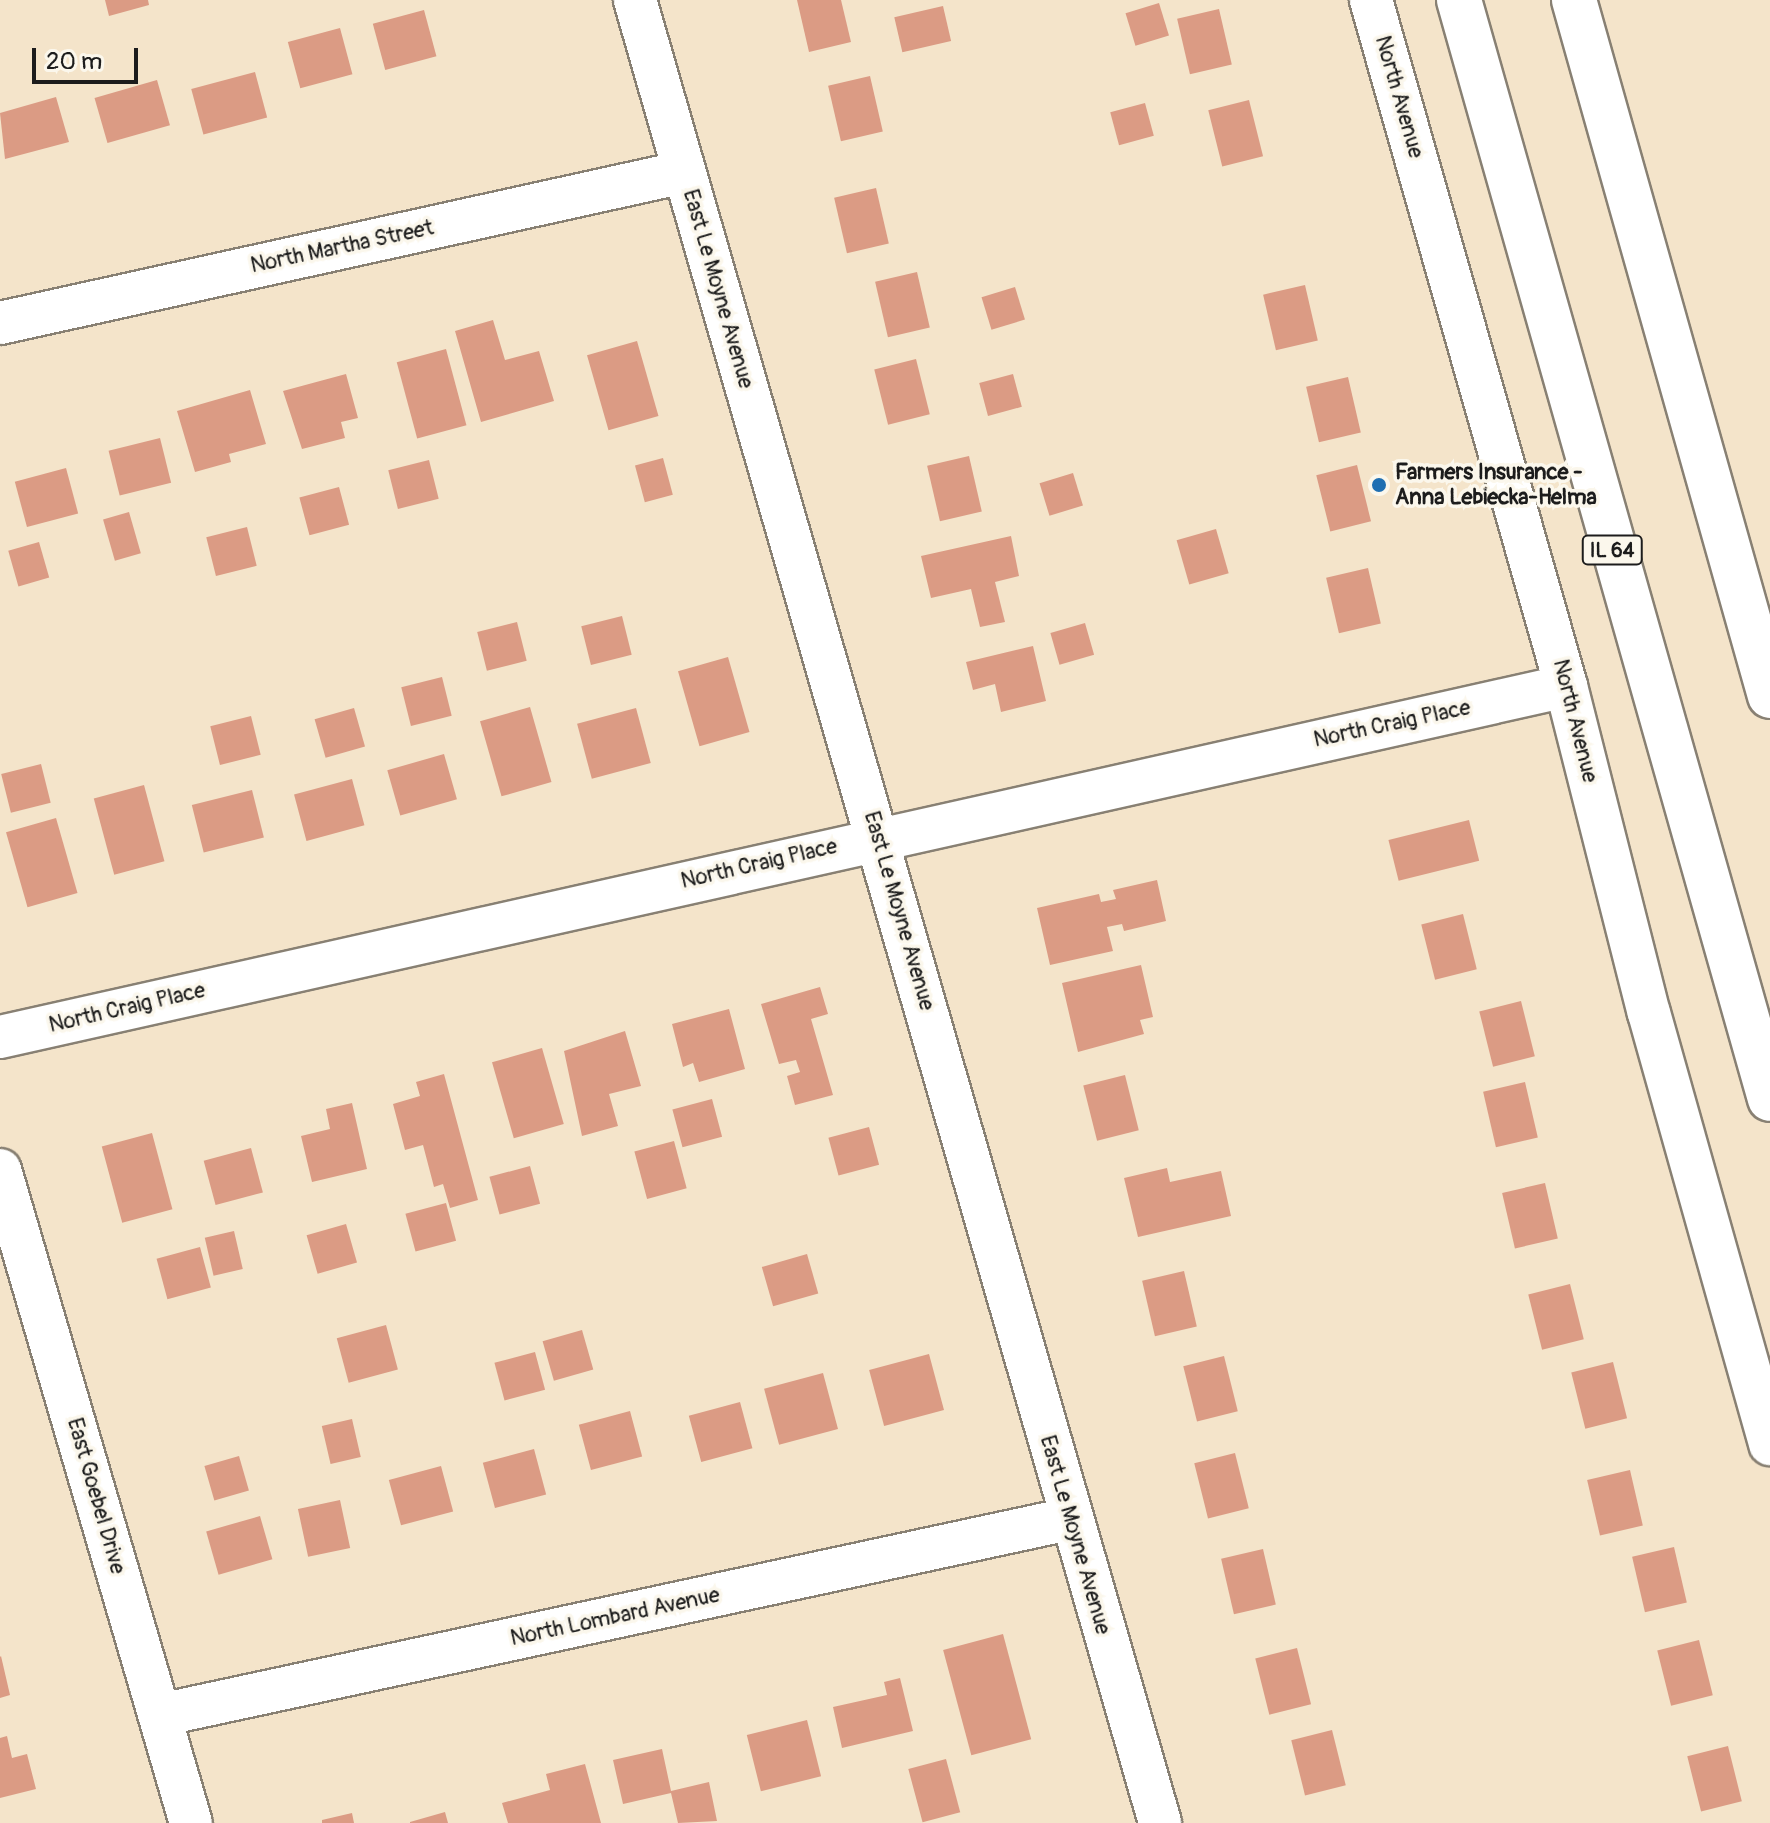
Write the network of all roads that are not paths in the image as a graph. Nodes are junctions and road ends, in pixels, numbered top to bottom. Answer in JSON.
{"nodes":[{"id":1,"x":635,"y":0,"type":"edge"},
{"id":2,"x":1371,"y":0,"type":"edge"},
{"id":3,"x":1459,"y":0,"type":"edge"},
{"id":4,"x":1574,"y":0,"type":"edge"},
{"id":5,"x":684,"y":172,"type":"junction"},
{"id":6,"x":0,"y":323,"type":"edge"},
{"id":7,"x":1566,"y":686,"type":"junction"},
{"id":8,"x":1770,"y":696,"type":"edge"},
{"id":9,"x":879,"y":837,"type":"junction"},
{"id":10,"x":0,"y":1037,"type":"edge"},
{"id":11,"x":1770,"y":1099,"type":"edge"},
{"id":12,"x":0,"y":1170,"type":"edge"},
{"id":13,"x":1770,"y":1444,"type":"edge"},
{"id":14,"x":1069,"y":1519,"type":"junction"},
{"id":15,"x":160,"y":1715,"type":"junction"},
{"id":16,"x":191,"y":1823,"type":"edge"},
{"id":17,"x":1160,"y":1823,"type":"edge"}],
"edges":[{"from":1,"to":5,"type":"street","name":"East Le Moyne Avenue"},
{"from":2,"to":7,"type":"street","name":"North Avenue"},
{"from":3,"to":11,"type":"main road","number":"IL 64"},
{"from":4,"to":8,"type":"main road"},
{"from":5,"to":6,"type":"street","name":"North Martha Street"},
{"from":5,"to":9,"type":"street","name":"East Le Moyne Avenue"},
{"from":7,"to":9,"type":"street","name":"North Craig Place"},
{"from":7,"to":13,"type":"street","name":"North Avenue"},
{"from":9,"to":10,"type":"street","name":"North Craig Place"},
{"from":9,"to":14,"type":"street","name":"East Le Moyne Avenue"},
{"from":12,"to":15,"type":"street","name":"East Goebel Drive"},
{"from":14,"to":15,"type":"street","name":"North Lombard Avenue"},
{"from":14,"to":17,"type":"street","name":"East Le Moyne Avenue"},
{"from":15,"to":16,"type":"street","name":"East Goebel Drive"}]}
